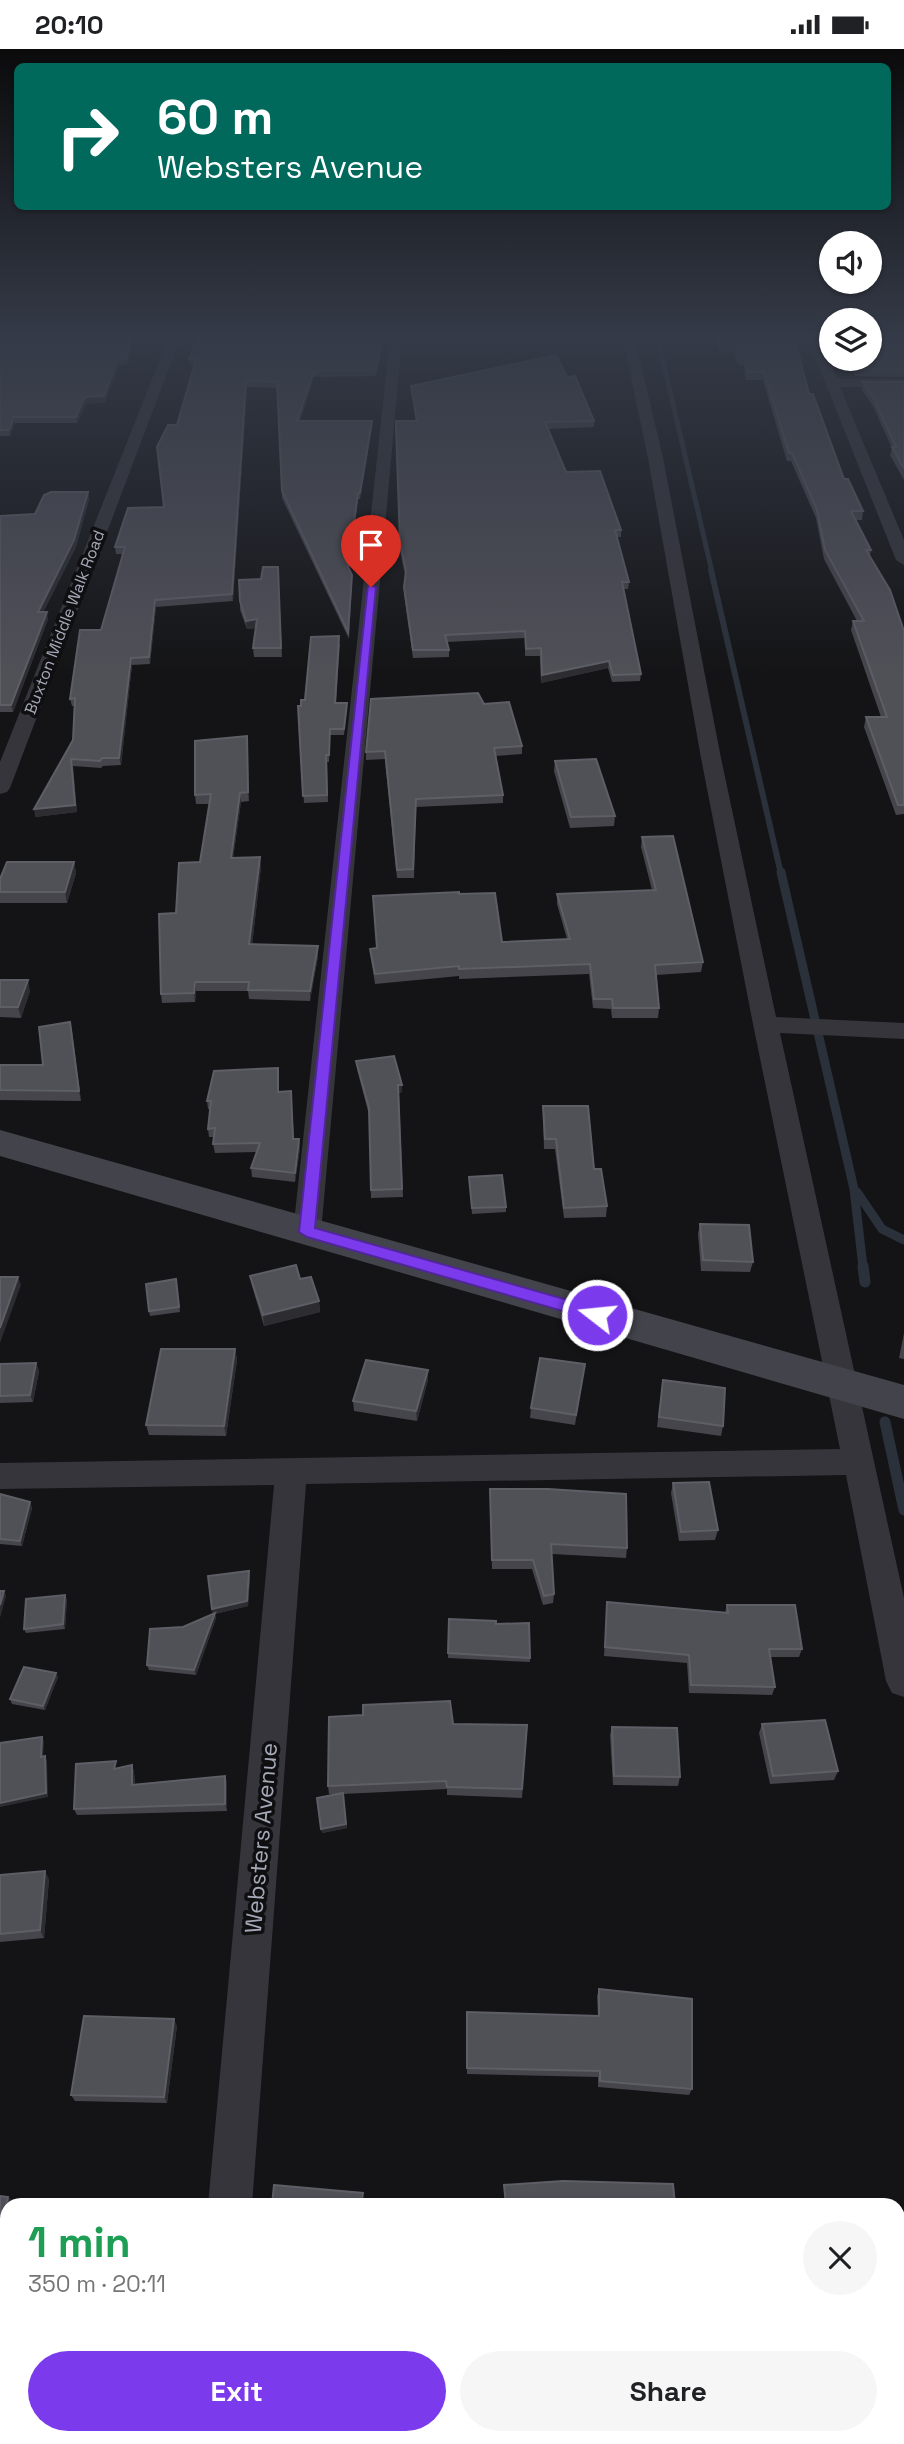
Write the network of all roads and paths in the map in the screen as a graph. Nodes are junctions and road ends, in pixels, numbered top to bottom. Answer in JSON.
{"nodes":[{"id":1,"x":131,"y":451,"type":"edge"},
{"id":2,"x":385,"y":451,"type":"edge"},
{"id":3,"x":655,"y":451,"type":"edge"},
{"id":4,"x":861,"y":451,"type":"edge"},
{"id":5,"x":903,"y":555,"type":"edge"},
{"id":6,"x":0,"y":788,"type":"edge"},
{"id":7,"x":774,"y":1025,"type":"junction"},
{"id":8,"x":904,"y":1031,"type":"edge"},
{"id":9,"x":0,"y":1143,"type":"edge"},
{"id":10,"x":307,"y":1232,"type":"junction"},
{"id":11,"x":845,"y":1386,"type":"junction"},
{"id":12,"x":904,"y":1402,"type":"edge"},
{"id":13,"x":860,"y":1462,"type":"junction"},
{"id":14,"x":291,"y":1470,"type":"junction"},
{"id":15,"x":0,"y":1476,"type":"edge"},
{"id":16,"x":904,"y":1681,"type":"edge"},
{"id":17,"x":231,"y":2198,"type":"edge"}],
"edges":[{"from":1,"to":6,"type":"street","name":"Buxton Middle Walk Road"},
{"from":2,"to":10,"type":"street"},
{"from":3,"to":7,"type":"street"},
{"from":4,"to":5,"type":"street"},
{"from":7,"to":8,"type":"street"},
{"from":7,"to":11,"type":"street"},
{"from":9,"to":10,"type":"main road"},
{"from":10,"to":11,"type":"main road"},
{"from":11,"to":12,"type":"main road"},
{"from":11,"to":13,"type":"street"},
{"from":13,"to":14,"type":"street"},
{"from":13,"to":16,"type":"street"},
{"from":14,"to":15,"type":"street"},
{"from":14,"to":17,"type":"street","name":"Websters Avenue"}]}
